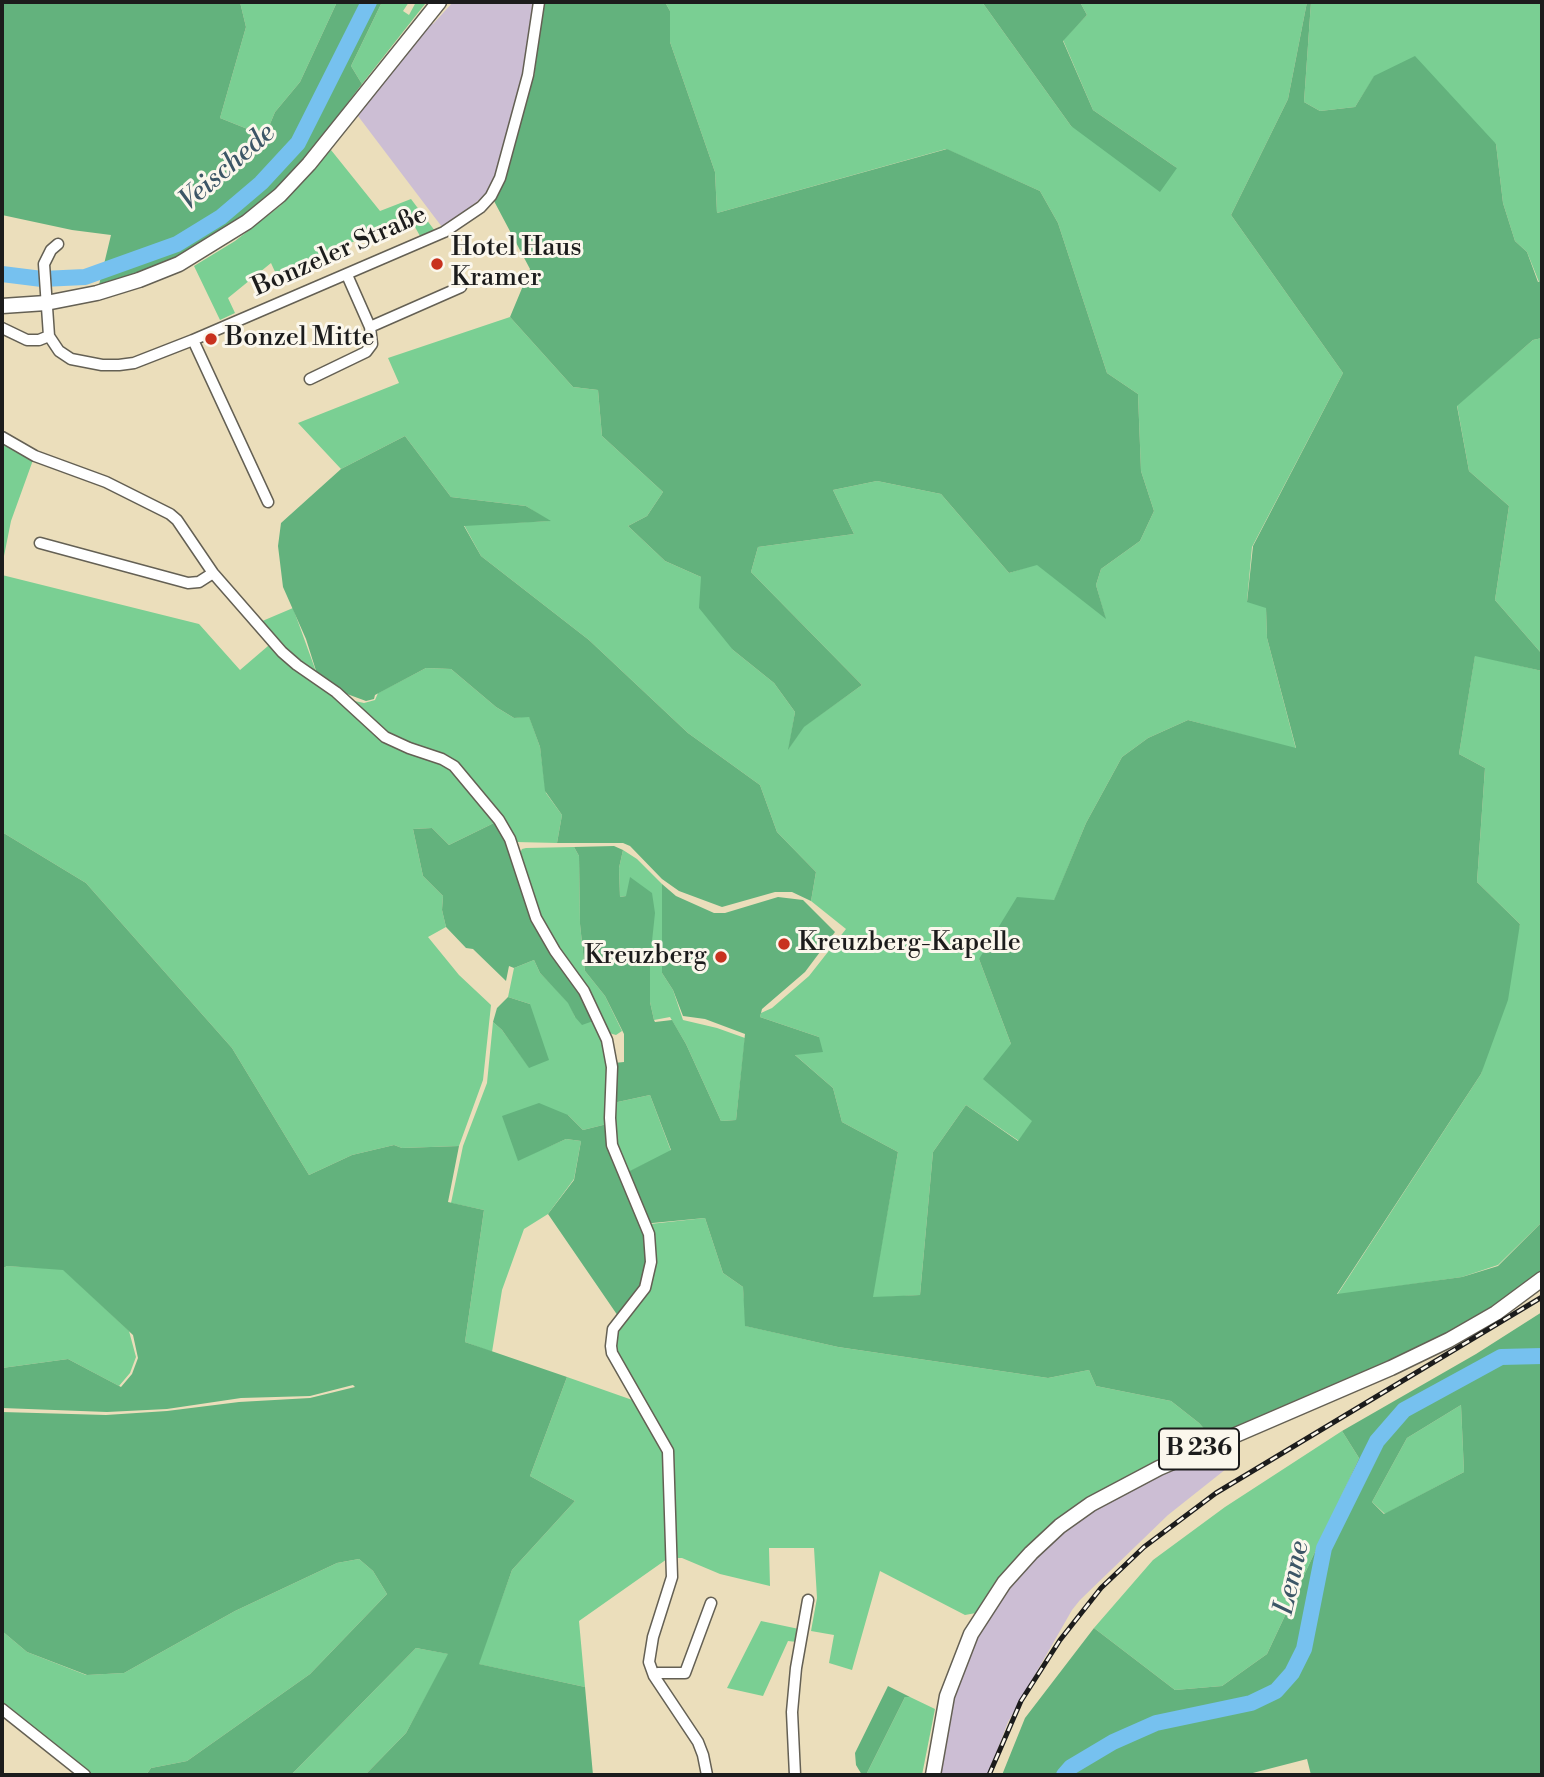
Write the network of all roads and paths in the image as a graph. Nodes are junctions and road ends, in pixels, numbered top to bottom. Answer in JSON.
{"nodes":[{"id":1,"x":439,"y":2,"type":"edge"},
{"id":2,"x":539,"y":2,"type":"edge"},
{"id":3,"x":58,"y":244,"type":"dead end"},
{"id":4,"x":347,"y":275,"type":"junction"},
{"id":5,"x":461,"y":287,"type":"dead end"},
{"id":6,"x":46,"y":303,"type":"junction"},
{"id":7,"x":2,"y":306,"type":"edge"},
{"id":8,"x":370,"y":327,"type":"junction"},
{"id":9,"x":2,"y":328,"type":"edge"},
{"id":10,"x":49,"y":336,"type":"junction"},
{"id":11,"x":193,"y":340,"type":"junction"},
{"id":12,"x":310,"y":379,"type":"dead end"},
{"id":13,"x":2,"y":437,"type":"edge"},
{"id":14,"x":268,"y":502,"type":"dead end"},
{"id":15,"x":40,"y":543,"type":"dead end"},
{"id":16,"x":213,"y":573,"type":"junction"},
{"id":17,"x":1542,"y":1279,"type":"edge"},
{"id":18,"x":808,"y":1600,"type":"dead end"},
{"id":19,"x":711,"y":1603,"type":"dead end"},
{"id":20,"x":653,"y":1676,"type":"junction"},
{"id":21,"x":2,"y":1709,"type":"edge"},
{"id":22,"x":85,"y":1775,"type":"edge"},
{"id":23,"x":707,"y":1775,"type":"edge"},
{"id":24,"x":795,"y":1775,"type":"edge"},
{"id":25,"x":933,"y":1775,"type":"edge"}],
"edges":[{"from":1,"to":6,"type":"main road"},
{"from":2,"to":4,"type":"street","name":"Bonzeler Straße"},
{"from":3,"to":6,"type":"street"},
{"from":4,"to":8,"type":"street"},
{"from":4,"to":11,"type":"street","name":"Bonzeler Straße"},
{"from":5,"to":8,"type":"street"},
{"from":6,"to":7,"type":"main road"},
{"from":6,"to":10,"type":"street"},
{"from":8,"to":12,"type":"street"},
{"from":9,"to":10,"type":"street"},
{"from":10,"to":11,"type":"street","name":"Bonzeler Straße"},
{"from":11,"to":14,"type":"street"},
{"from":13,"to":16,"type":"street"},
{"from":15,"to":16,"type":"street"},
{"from":16,"to":20,"type":"street"},
{"from":17,"to":25,"type":"main road","number":"B 236"},
{"from":18,"to":24,"type":"street"},
{"from":19,"to":20,"type":"street"},
{"from":20,"to":23,"type":"street"},
{"from":21,"to":22,"type":"street"}]}
